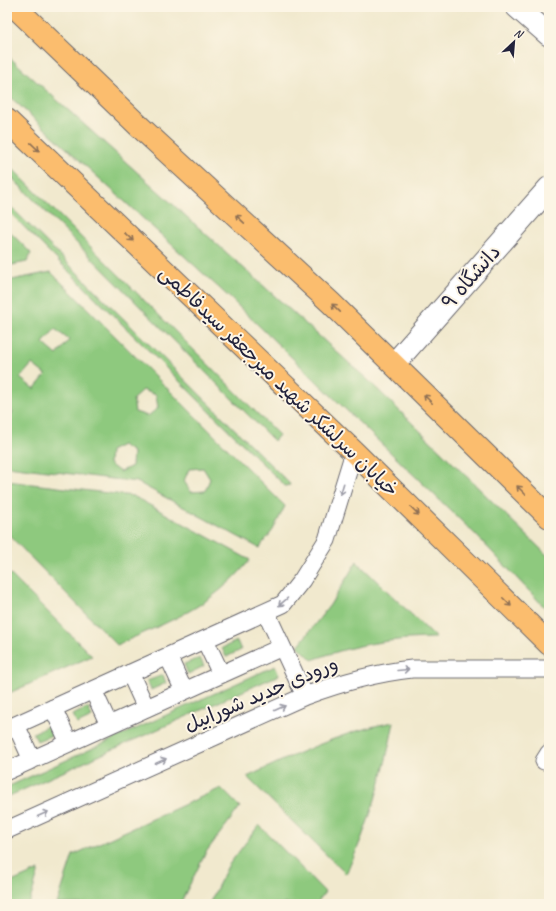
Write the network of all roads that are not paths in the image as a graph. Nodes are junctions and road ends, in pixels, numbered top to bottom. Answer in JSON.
{"nodes":[{"id":1,"x":15,"y":7,"type":"edge"},
{"id":2,"x":517,"y":7,"type":"edge"},
{"id":3,"x":549,"y":35,"type":"edge"},
{"id":4,"x":7,"y":120,"type":"edge"},
{"id":5,"x":549,"y":188,"type":"edge"},
{"id":6,"x":394,"y":364,"type":"junction"},
{"id":7,"x":354,"y":452,"type":"junction"},
{"id":8,"x":549,"y":517,"type":"edge"},
{"id":9,"x":266,"y":612,"type":"junction"},
{"id":10,"x":205,"y":640,"type":"junction"},
{"id":11,"x":549,"y":644,"type":"edge"},
{"id":12,"x":282,"y":647,"type":"junction"},
{"id":13,"x":168,"y":656,"type":"junction"},
{"id":14,"x":549,"y":669,"type":"edge"},
{"id":15,"x":130,"y":673,"type":"junction"},
{"id":16,"x":221,"y":674,"type":"junction"},
{"id":17,"x":93,"y":690,"type":"junction"},
{"id":18,"x":184,"y":691,"type":"junction"},
{"id":19,"x":305,"y":696,"type":"junction"},
{"id":20,"x":53,"y":708,"type":"junction"},
{"id":21,"x":146,"y":708,"type":"junction"},
{"id":22,"x":109,"y":725,"type":"junction"},
{"id":23,"x":12,"y":727,"type":"edge"},
{"id":24,"x":69,"y":743,"type":"junction"},
{"id":25,"x":32,"y":760,"type":"junction"},
{"id":26,"x":7,"y":771,"type":"edge"},
{"id":27,"x":7,"y":830,"type":"edge"}],
"edges":[{"from":6,"to":1,"type":"main road","one_way":true},
{"from":2,"to":3,"type":"street"},
{"from":4,"to":7,"type":"main road","name":"خیابان سرلشکر شهید میرجعفر سیدفاطمی","one_way":true},
{"from":5,"to":6,"type":"street","name":"دانشگاه ۹"},
{"from":8,"to":6,"type":"main road","one_way":true},
{"from":7,"to":9,"type":"lane","one_way":true},
{"from":7,"to":11,"type":"main road","name":"خیابان سرلشکر شهید میرجعفر سیدفاطمی","one_way":true},
{"from":9,"to":10,"type":"lane"},
{"from":9,"to":12,"type":"lane"},
{"from":10,"to":13,"type":"lane"},
{"from":10,"to":16,"type":"lane"},
{"from":12,"to":16,"type":"lane"},
{"from":12,"to":19,"type":"lane"},
{"from":13,"to":15,"type":"lane"},
{"from":13,"to":18,"type":"lane"},
{"from":19,"to":14,"type":"lane","name":"ورودی جدید شورابیل","one_way":true},
{"from":15,"to":17,"type":"lane"},
{"from":15,"to":21,"type":"lane"},
{"from":16,"to":18,"type":"lane"},
{"from":17,"to":20,"type":"lane"},
{"from":17,"to":22,"type":"lane"},
{"from":18,"to":21,"type":"lane"},
{"from":27,"to":19,"type":"lane","name":"ورودی جدید شورابیل","one_way":true},
{"from":20,"to":23,"type":"lane"},
{"from":20,"to":24,"type":"lane"},
{"from":21,"to":22,"type":"lane"},
{"from":22,"to":24,"type":"lane"},
{"from":23,"to":25,"type":"lane"},
{"from":24,"to":25,"type":"lane"},
{"from":25,"to":26,"type":"lane"}]}
